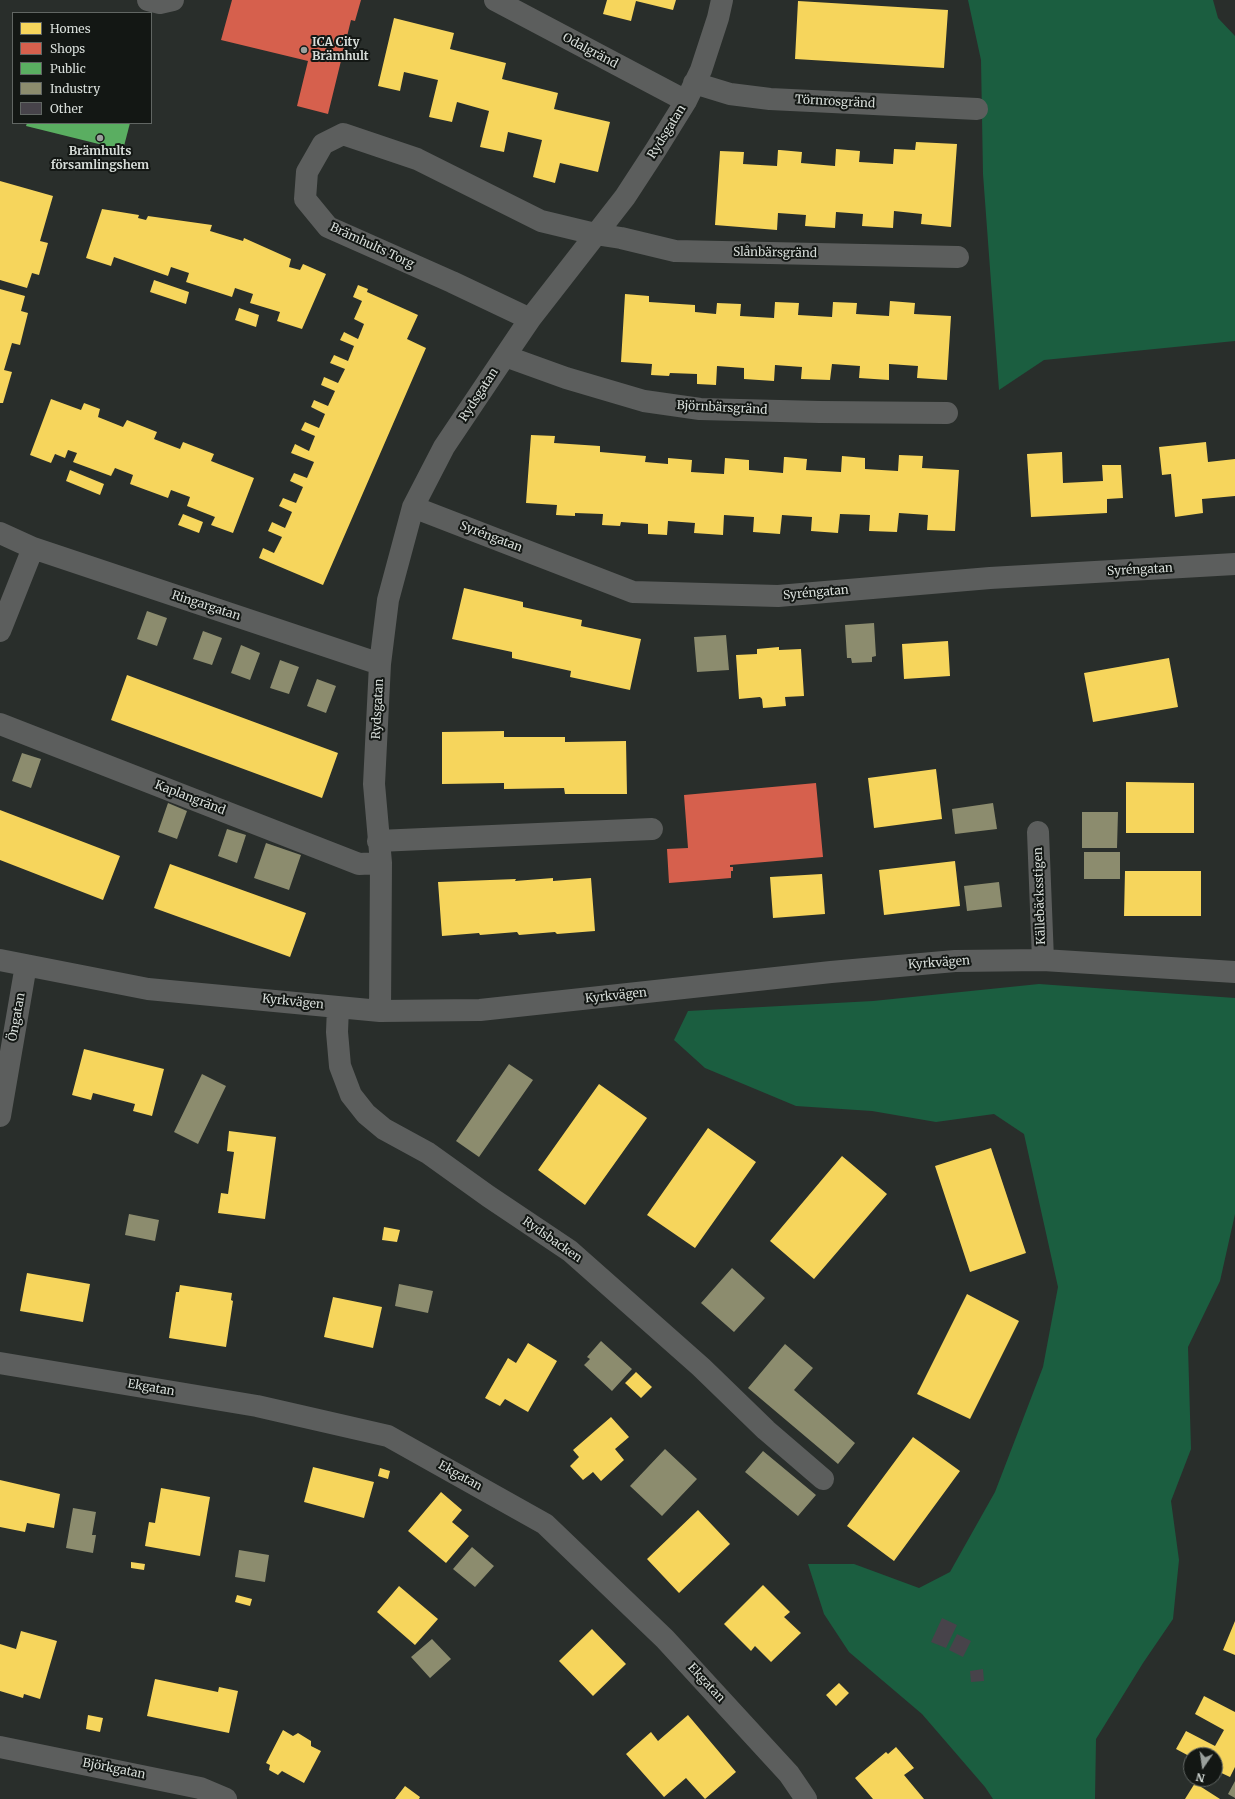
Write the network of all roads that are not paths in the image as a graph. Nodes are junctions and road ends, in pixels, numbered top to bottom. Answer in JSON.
{"nodes":[{"id":1,"x":148,"y":0,"type":"edge"},
{"id":2,"x":173,"y":0,"type":"edge"},
{"id":3,"x":495,"y":0,"type":"edge"},
{"id":4,"x":722,"y":0,"type":"edge"},
{"id":5,"x":690,"y":92,"type":"junction"},
{"id":6,"x":977,"y":109,"type":"dead end"},
{"id":7,"x":595,"y":234,"type":"junction"},
{"id":8,"x":958,"y":257,"type":"dead end"},
{"id":9,"x":530,"y":319,"type":"junction"},
{"id":10,"x":504,"y":356,"type":"junction"},
{"id":11,"x":947,"y":413,"type":"dead end"},
{"id":12,"x":413,"y":507,"type":"junction"},
{"id":13,"x":0,"y":533,"type":"edge"},
{"id":14,"x":32,"y":548,"type":"junction"},
{"id":15,"x":1235,"y":564,"type":"edge"},
{"id":16,"x":0,"y":631,"type":"edge"},
{"id":17,"x":380,"y":664,"type":"junction"},
{"id":18,"x":0,"y":724,"type":"edge"},
{"id":19,"x":652,"y":829,"type":"dead end"},
{"id":20,"x":1038,"y":832,"type":"dead end"},
{"id":21,"x":378,"y":841,"type":"junction"},
{"id":22,"x":381,"y":863,"type":"junction"},
{"id":23,"x":0,"y":960,"type":"edge"},
{"id":24,"x":1043,"y":960,"type":"junction"},
{"id":25,"x":26,"y":965,"type":"junction"},
{"id":26,"x":1235,"y":972,"type":"edge"},
{"id":27,"x":338,"y":1007,"type":"junction"},
{"id":28,"x":380,"y":1010,"type":"junction"},
{"id":29,"x":0,"y":1116,"type":"edge"},
{"id":30,"x":0,"y":1363,"type":"edge"},
{"id":31,"x":823,"y":1480,"type":"dead end"},
{"id":32,"x":0,"y":1747,"type":"edge"},
{"id":33,"x":226,"y":1799,"type":"edge"},
{"id":34,"x":806,"y":1799,"type":"edge"}],
"edges":[{"from":1,"to":2,"type":"street"},
{"from":3,"to":5,"type":"street","name":"Odalgränd"},
{"from":4,"to":5,"type":"street","name":"Rydsgatan"},
{"from":5,"to":6,"type":"street","name":"Törnrosgränd"},
{"from":5,"to":7,"type":"street","name":"Rydsgatan"},
{"from":7,"to":8,"type":"street","name":"Slånbärsgränd"},
{"from":7,"to":9,"type":"street","name":"Rydsgatan"},
{"from":7,"to":9,"type":"street","name":"Brämhults Torg"},
{"from":9,"to":10,"type":"street","name":"Rydsgatan"},
{"from":10,"to":11,"type":"street","name":"Björnbärsgränd"},
{"from":10,"to":12,"type":"street","name":"Rydsgatan"},
{"from":12,"to":15,"type":"street","name":"Syréngatan"},
{"from":12,"to":17,"type":"street","name":"Rydsgatan"},
{"from":13,"to":14,"type":"street","name":"Ringargatan"},
{"from":14,"to":16,"type":"street"},
{"from":14,"to":17,"type":"street","name":"Ringargatan"},
{"from":17,"to":21,"type":"street","name":"Rydsgatan"},
{"from":18,"to":22,"type":"street","name":"Kaplangränd"},
{"from":19,"to":21,"type":"street"},
{"from":20,"to":24,"type":"street","name":"Källebäcksstigen"},
{"from":21,"to":22,"type":"street","name":"Rydsgatan"},
{"from":22,"to":28,"type":"street","name":"Rydsgatan"},
{"from":23,"to":25,"type":"street","name":"Kyrkvägen"},
{"from":24,"to":26,"type":"street","name":"Kyrkvägen"},
{"from":24,"to":28,"type":"street","name":"Kyrkvägen"},
{"from":25,"to":27,"type":"street","name":"Kyrkvägen"},
{"from":25,"to":29,"type":"street","name":"Öngatan"},
{"from":27,"to":28,"type":"street","name":"Kyrkvägen"},
{"from":27,"to":31,"type":"street","name":"Rydsbacken"},
{"from":30,"to":34,"type":"street","name":"Ekgatan"},
{"from":32,"to":33,"type":"street","name":"Björkgatan"}]}
